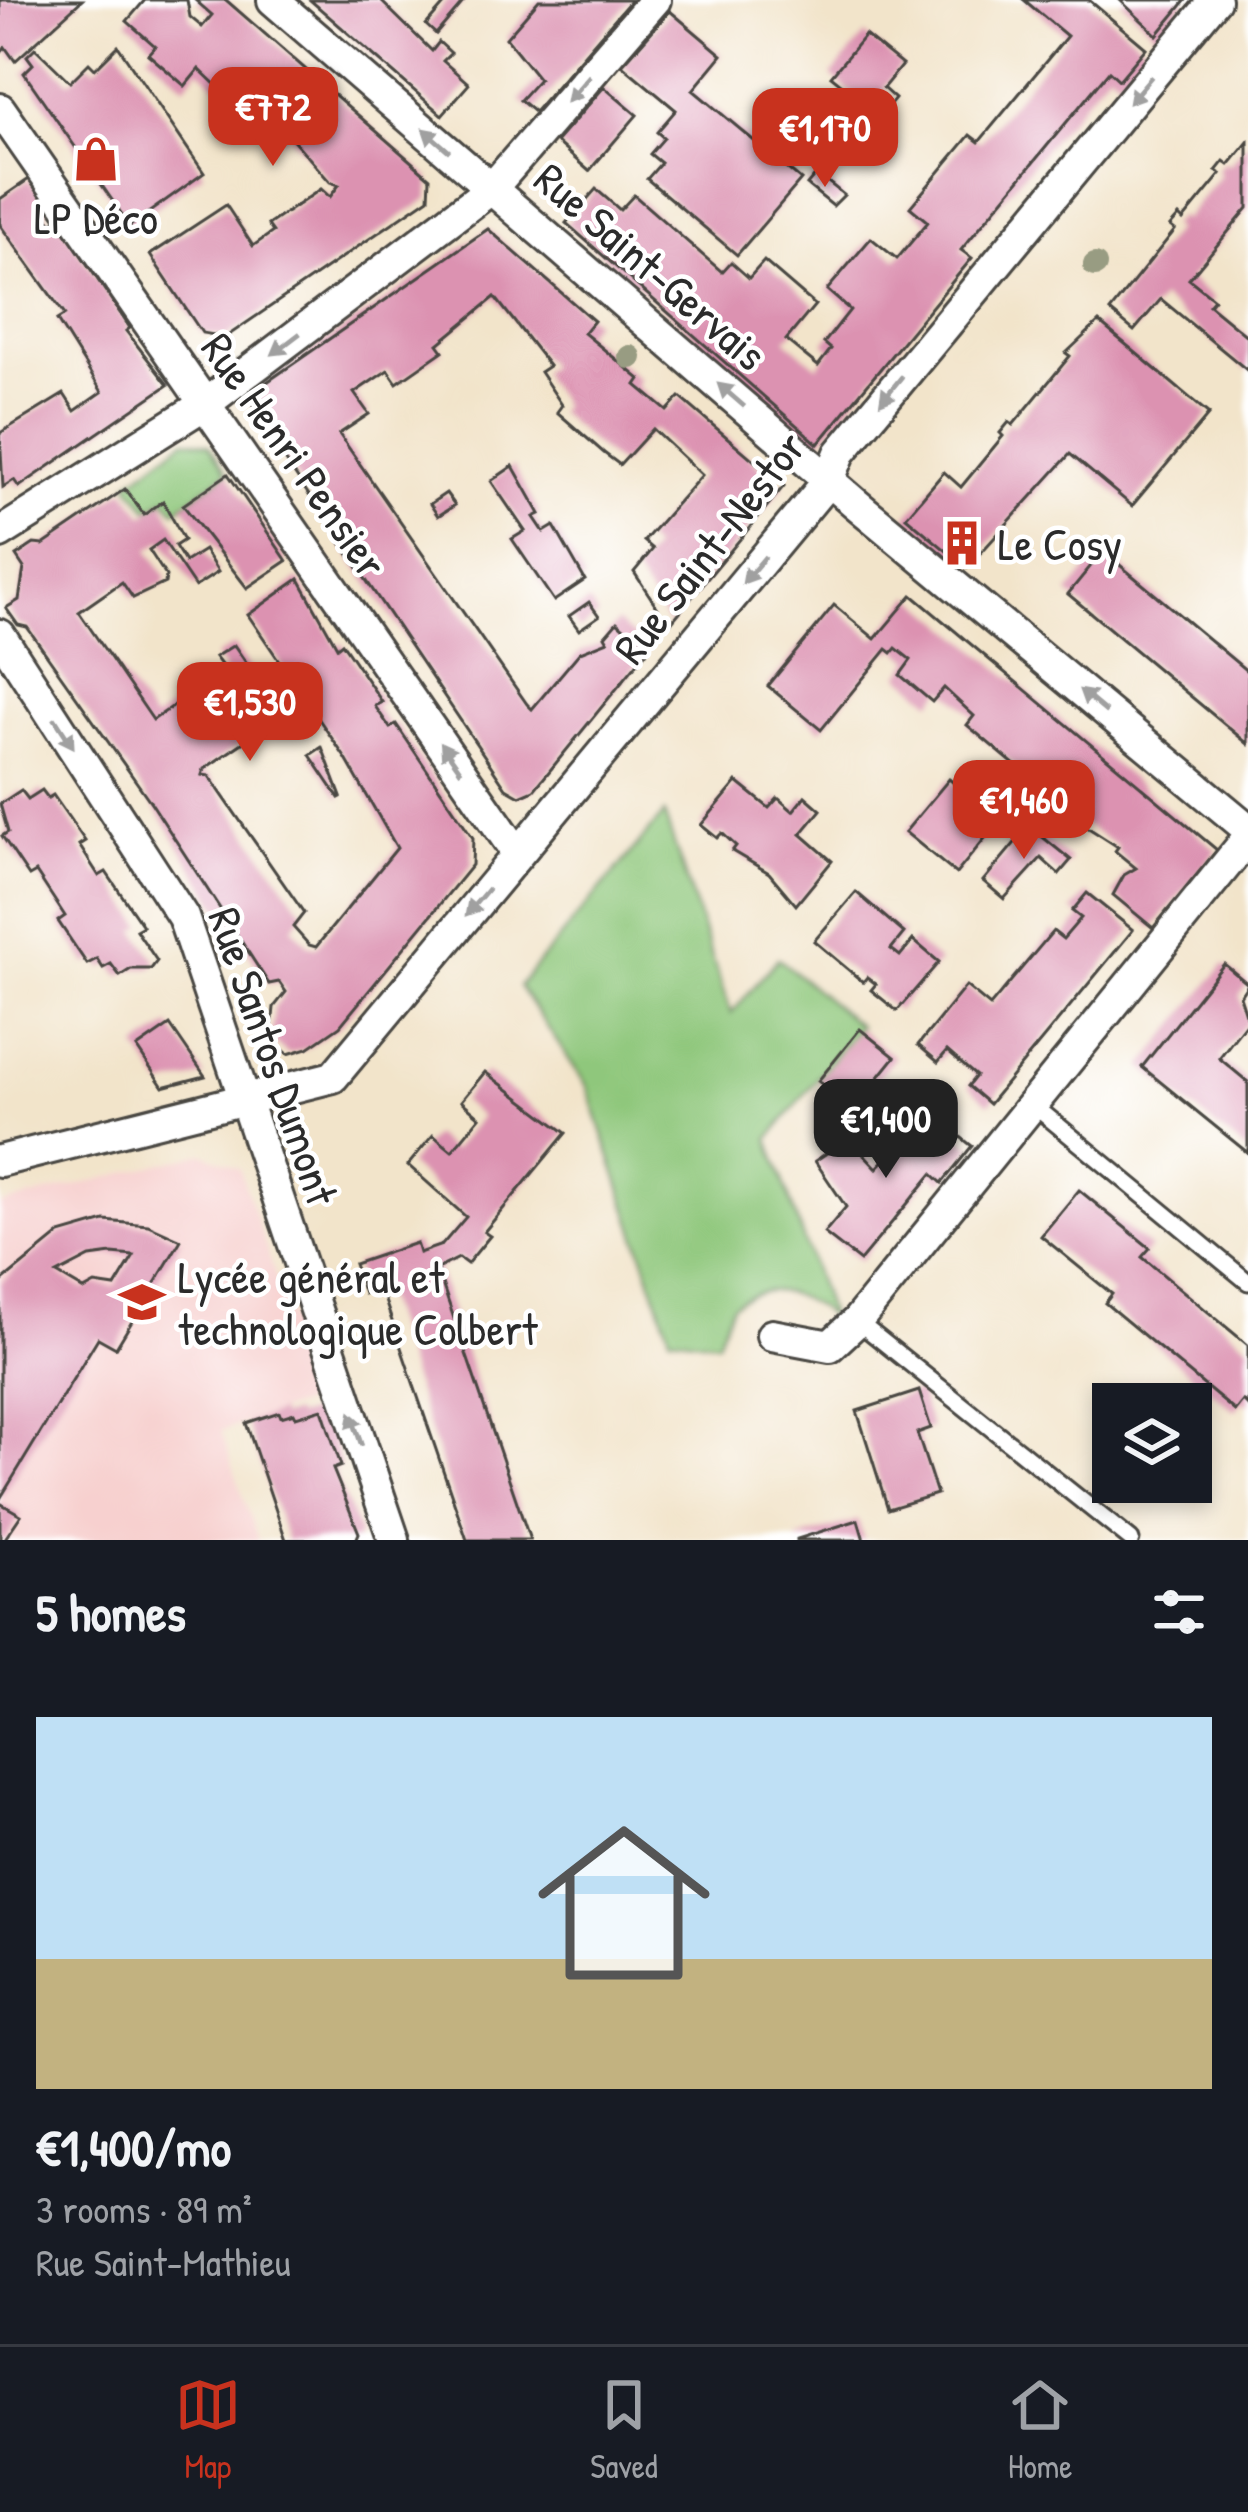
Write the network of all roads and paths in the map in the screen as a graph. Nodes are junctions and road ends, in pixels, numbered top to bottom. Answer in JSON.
{"nodes":[{"id":1,"x":273,"y":0,"type":"edge"},
{"id":2,"x":655,"y":0,"type":"edge"},
{"id":3,"x":1215,"y":0,"type":"edge"},
{"id":4,"x":0,"y":109,"type":"edge"},
{"id":5,"x":492,"y":188,"type":"junction"},
{"id":6,"x":205,"y":404,"type":"junction"},
{"id":7,"x":829,"y":481,"type":"junction"},
{"id":8,"x":0,"y":533,"type":"edge"},
{"id":9,"x":0,"y":635,"type":"edge"},
{"id":10,"x":1248,"y":829,"type":"edge"},
{"id":11,"x":1248,"y":838,"type":"edge"},
{"id":12,"x":517,"y":854,"type":"junction"},
{"id":13,"x":242,"y":1100,"type":"junction"},
{"id":14,"x":1032,"y":1104,"type":"junction"},
{"id":15,"x":0,"y":1161,"type":"edge"},
{"id":16,"x":1248,"y":1282,"type":"edge"},
{"id":17,"x":857,"y":1321,"type":"junction"},
{"id":18,"x":772,"y":1335,"type":"dead end"},
{"id":19,"x":394,"y":1540,"type":"edge"},
{"id":20,"x":1131,"y":1540,"type":"edge"}],
"edges":[{"from":5,"to":1,"type":"street","name":"Rue Saint-Gervais","one_way":true},
{"from":2,"to":5,"type":"street","one_way":true},
{"from":3,"to":7,"type":"street","name":"Rue Saint-Nestor","one_way":true},
{"from":4,"to":6,"type":"street","name":"Rue Henri Pensier"},
{"from":5,"to":6,"type":"street","one_way":true},
{"from":7,"to":5,"type":"street","name":"Rue Saint-Gervais","one_way":true},
{"from":6,"to":8,"type":"street"},
{"from":12,"to":6,"type":"street","name":"Rue Henri Pensier","one_way":true},
{"from":10,"to":7,"type":"street","name":"Rue Saint-Gervais","one_way":true},
{"from":7,"to":12,"type":"street","name":"Rue Saint-Nestor","one_way":true},
{"from":9,"to":13,"type":"street","name":"Rue Santos Dumont","one_way":true},
{"from":11,"to":14,"type":"street"},
{"from":12,"to":13,"type":"street","name":"Rue Saint-Nestor","one_way":true},
{"from":13,"to":15,"type":"street","name":"Rue Saint-Nestor"},
{"from":19,"to":13,"type":"street","name":"Rue Santos Dumont","one_way":true},
{"from":14,"to":16,"type":"lane"},
{"from":14,"to":17,"type":"street"},
{"from":17,"to":18,"type":"street"},
{"from":17,"to":20,"type":"lane"}]}
